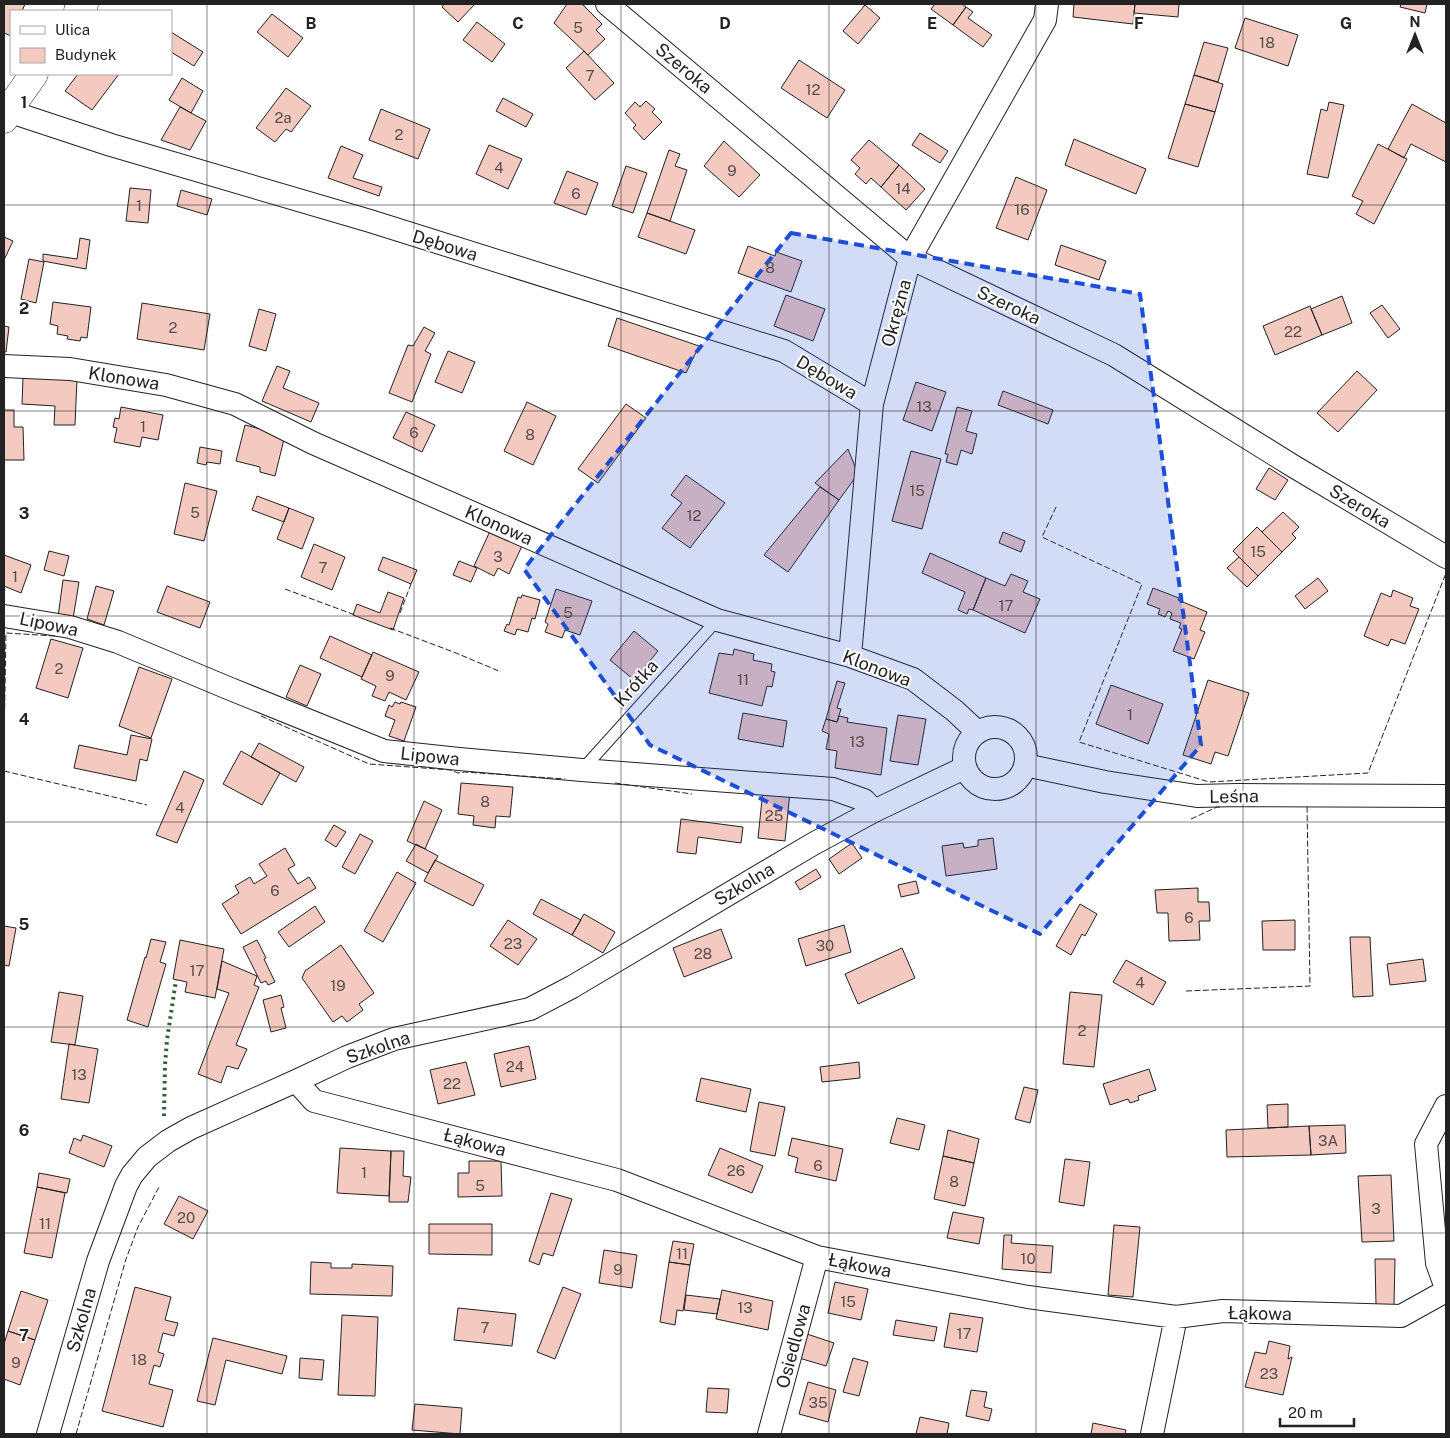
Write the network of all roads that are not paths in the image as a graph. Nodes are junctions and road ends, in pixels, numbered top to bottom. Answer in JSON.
{"nodes":[{"id":1,"x":607,"y":4,"type":"edge"},
{"id":2,"x":1047,"y":4,"type":"edge"},
{"id":3,"x":33,"y":75,"type":"edge"},
{"id":4,"x":6,"y":115,"type":"edge"},
{"id":5,"x":910,"y":258,"type":"junction"},
{"id":6,"x":4,"y":366,"type":"edge"},
{"id":7,"x":872,"y":404,"type":"junction"},
{"id":8,"x":1446,"y":558,"type":"edge"},
{"id":9,"x":4,"y":616,"type":"edge"},
{"id":10,"x":717,"y":620,"type":"junction"},
{"id":11,"x":850,"y":656,"type":"junction"},
{"id":12,"x":974,"y":734,"type":"junction"},
{"id":13,"x":1026,"y":765,"type":"junction"},
{"id":14,"x":964,"y":768,"type":"junction"},
{"id":15,"x":582,"y":770,"type":"junction"},
{"id":16,"x":1446,"y":796,"type":"edge"},
{"id":17,"x":874,"y":811,"type":"junction"},
{"id":18,"x":296,"y":1081,"type":"junction"},
{"id":19,"x":1446,"y":1106,"type":"edge"},
{"id":20,"x":817,"y":1257,"type":"junction"},
{"id":21,"x":1446,"y":1289,"type":"edge"},
{"id":22,"x":1176,"y":1317,"type":"junction"},
{"id":23,"x":48,"y":1434,"type":"edge"},
{"id":24,"x":770,"y":1434,"type":"edge"},
{"id":25,"x":1152,"y":1434,"type":"edge"}],
"edges":[{"from":1,"to":5,"type":"street","name":"Szeroka"},
{"from":2,"to":5,"type":"street","name":"Okrężna"},
{"from":3,"to":4,"type":"main road"},
{"from":4,"to":7,"type":"street","name":"Dębowa"},
{"from":5,"to":7,"type":"street","name":"Okrężna"},
{"from":5,"to":8,"type":"street","name":"Szeroka"},
{"from":6,"to":10,"type":"street","name":"Klonowa"},
{"from":7,"to":11,"type":"street","name":"Okrężna"},
{"from":9,"to":15,"type":"street","name":"Lipowa"},
{"from":10,"to":11,"type":"street","name":"Klonowa"},
{"from":10,"to":15,"type":"lane","name":"Krótka"},
{"from":11,"to":12,"type":"street","name":"Klonowa"},
{"from":12,"to":13,"type":"street"},
{"from":12,"to":14,"type":"street"},
{"from":13,"to":14,"type":"street"},
{"from":13,"to":16,"type":"street","name":"Leśna"},
{"from":14,"to":17,"type":"street"},
{"from":15,"to":17,"type":"street","name":"Lipowa"},
{"from":17,"to":18,"type":"street","name":"Szkolna"},
{"from":18,"to":20,"type":"street","name":"Łąkowa"},
{"from":18,"to":23,"type":"street","name":"Szkolna"},
{"from":19,"to":21,"type":"street"},
{"from":20,"to":22,"type":"street","name":"Łąkowa"},
{"from":20,"to":24,"type":"street","name":"Osiedlowa"},
{"from":21,"to":22,"type":"street","name":"Łąkowa"},
{"from":22,"to":25,"type":"street"}]}
